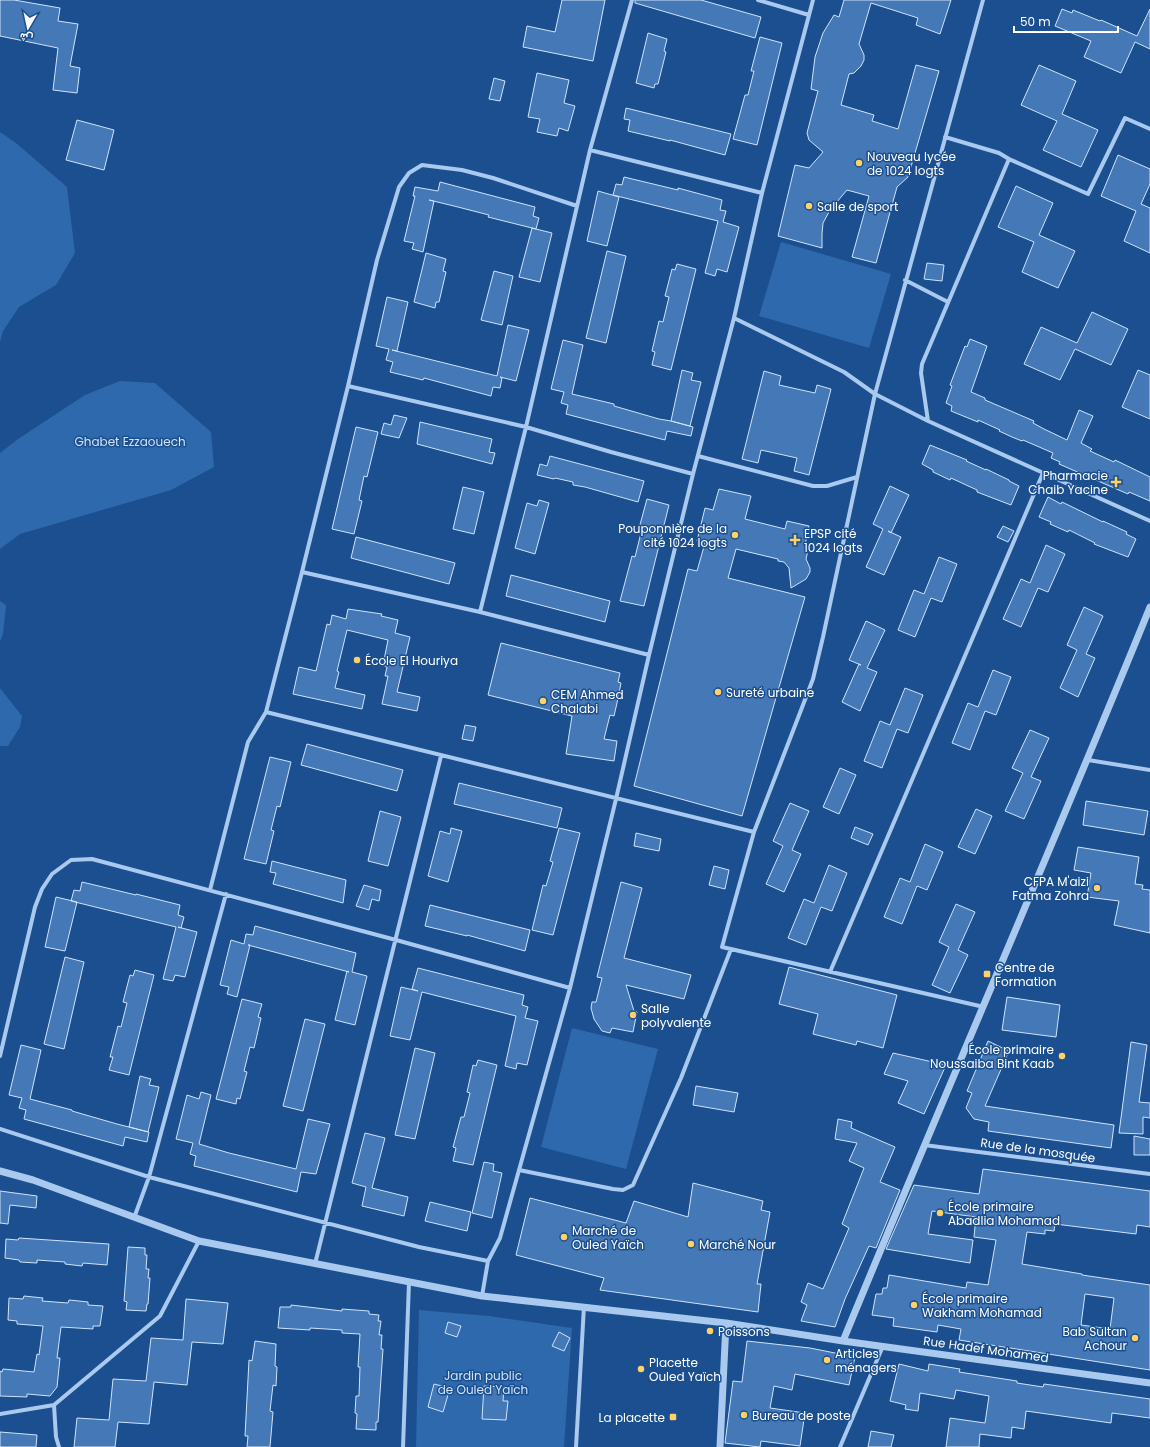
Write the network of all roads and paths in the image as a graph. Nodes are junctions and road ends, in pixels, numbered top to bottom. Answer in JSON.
{"nodes":[{"id":1,"x":632,"y":0,"type":"edge"},
{"id":2,"x":758,"y":0,"type":"edge"},
{"id":3,"x":813,"y":0,"type":"edge"},
{"id":4,"x":983,"y":0,"type":"edge"},
{"id":5,"x":809,"y":15,"type":"junction"},
{"id":6,"x":1150,"y":129,"type":"edge"},
{"id":7,"x":945,"y":137,"type":"junction"},
{"id":8,"x":590,"y":150,"type":"junction"},
{"id":9,"x":1009,"y":159,"type":"junction"},
{"id":10,"x":762,"y":193,"type":"junction"},
{"id":11,"x":577,"y":206,"type":"junction"},
{"id":12,"x":905,"y":280,"type":"junction"},
{"id":13,"x":948,"y":302,"type":"junction"},
{"id":14,"x":734,"y":318,"type":"junction"},
{"id":15,"x":348,"y":386,"type":"junction"},
{"id":16,"x":875,"y":394,"type":"junction"},
{"id":17,"x":928,"y":421,"type":"junction"},
{"id":18,"x":526,"y":427,"type":"junction"},
{"id":19,"x":698,"y":456,"type":"junction"},
{"id":20,"x":1043,"y":472,"type":"junction"},
{"id":21,"x":693,"y":474,"type":"junction"},
{"id":22,"x":857,"y":477,"type":"junction"},
{"id":23,"x":1150,"y":520,"type":"edge"},
{"id":24,"x":302,"y":572,"type":"junction"},
{"id":25,"x":1150,"y":607,"type":"edge"},
{"id":26,"x":480,"y":612,"type":"junction"},
{"id":27,"x":649,"y":655,"type":"junction"},
{"id":28,"x":266,"y":712,"type":"junction"},
{"id":29,"x":441,"y":756,"type":"junction"},
{"id":30,"x":1088,"y":760,"type":"junction"},
{"id":31,"x":1150,"y":770,"type":"edge"},
{"id":32,"x":616,"y":799,"type":"junction"},
{"id":33,"x":754,"y":832,"type":"junction"},
{"id":34,"x":210,"y":890,"type":"junction"},
{"id":35,"x":226,"y":894,"type":"junction"},
{"id":36,"x":396,"y":940,"type":"junction"},
{"id":37,"x":731,"y":949,"type":"junction"},
{"id":38,"x":830,"y":972,"type":"junction"},
{"id":39,"x":570,"y":988,"type":"junction"},
{"id":40,"x":984,"y":1007,"type":"junction"},
{"id":41,"x":0,"y":1056,"type":"edge"},
{"id":42,"x":0,"y":1129,"type":"edge"},
{"id":43,"x":924,"y":1145,"type":"junction"},
{"id":44,"x":519,"y":1170,"type":"junction"},
{"id":45,"x":0,"y":1171,"type":"edge"},
{"id":46,"x":1150,"y":1174,"type":"edge"},
{"id":47,"x":149,"y":1177,"type":"junction"},
{"id":48,"x":134,"y":1218,"type":"junction"},
{"id":49,"x":326,"y":1222,"type":"junction"},
{"id":50,"x":199,"y":1241,"type":"junction"},
{"id":51,"x":488,"y":1261,"type":"junction"},
{"id":52,"x":315,"y":1264,"type":"junction"},
{"id":53,"x":409,"y":1282,"type":"junction"},
{"id":54,"x":482,"y":1296,"type":"junction"},
{"id":55,"x":584,"y":1306,"type":"junction"},
{"id":56,"x":726,"y":1322,"type":"junction"},
{"id":57,"x":843,"y":1341,"type":"junction"},
{"id":58,"x":884,"y":1346,"type":"junction"},
{"id":59,"x":1150,"y":1383,"type":"edge"},
{"id":60,"x":54,"y":1405,"type":"junction"},
{"id":61,"x":0,"y":1414,"type":"edge"},
{"id":62,"x":59,"y":1447,"type":"edge"},
{"id":63,"x":403,"y":1447,"type":"edge"},
{"id":64,"x":576,"y":1447,"type":"edge"},
{"id":65,"x":720,"y":1447,"type":"edge"},
{"id":66,"x":840,"y":1447,"type":"edge"}],
"edges":[{"from":1,"to":8,"type":"street"},
{"from":2,"to":5,"type":"street"},
{"from":3,"to":5,"type":"street"},
{"from":4,"to":7,"type":"street"},
{"from":5,"to":10,"type":"street"},
{"from":6,"to":9,"type":"street"},
{"from":7,"to":9,"type":"street"},
{"from":7,"to":12,"type":"street"},
{"from":8,"to":10,"type":"street"},
{"from":8,"to":11,"type":"street"},
{"from":9,"to":13,"type":"street"},
{"from":10,"to":14,"type":"street"},
{"from":11,"to":15,"type":"street"},
{"from":11,"to":18,"type":"street"},
{"from":12,"to":13,"type":"street"},
{"from":12,"to":16,"type":"street"},
{"from":13,"to":17,"type":"street"},
{"from":14,"to":16,"type":"street"},
{"from":14,"to":19,"type":"street"},
{"from":15,"to":18,"type":"street"},
{"from":15,"to":24,"type":"street"},
{"from":16,"to":17,"type":"street"},
{"from":16,"to":22,"type":"street"},
{"from":17,"to":20,"type":"street"},
{"from":18,"to":21,"type":"street"},
{"from":18,"to":26,"type":"street"},
{"from":19,"to":21,"type":"street"},
{"from":19,"to":22,"type":"street"},
{"from":20,"to":23,"type":"street"},
{"from":20,"to":38,"type":"street"},
{"from":21,"to":27,"type":"street"},
{"from":22,"to":33,"type":"street"},
{"from":24,"to":26,"type":"street"},
{"from":24,"to":28,"type":"street"},
{"from":25,"to":30,"type":"street"},
{"from":26,"to":27,"type":"street"},
{"from":27,"to":32,"type":"street"},
{"from":28,"to":29,"type":"street"},
{"from":28,"to":34,"type":"street"},
{"from":29,"to":32,"type":"street"},
{"from":29,"to":36,"type":"street"},
{"from":30,"to":31,"type":"street"},
{"from":30,"to":40,"type":"street"},
{"from":32,"to":33,"type":"street"},
{"from":32,"to":39,"type":"street"},
{"from":33,"to":37,"type":"street"},
{"from":34,"to":35,"type":"street"},
{"from":34,"to":41,"type":"street"},
{"from":35,"to":36,"type":"street"},
{"from":35,"to":47,"type":"street"},
{"from":36,"to":39,"type":"street"},
{"from":36,"to":49,"type":"street"},
{"from":37,"to":38,"type":"street"},
{"from":37,"to":44,"type":"street"},
{"from":38,"to":40,"type":"street"},
{"from":39,"to":44,"type":"street"},
{"from":40,"to":43,"type":"street"},
{"from":42,"to":47,"type":"street"},
{"from":43,"to":46,"type":"street","name":"Rue de la mosquée"},
{"from":43,"to":57,"type":"street"},
{"from":44,"to":51,"type":"street"},
{"from":45,"to":48,"type":"street","name":"Rue Hadef Mohamed"},
{"from":47,"to":48,"type":"street"},
{"from":47,"to":49,"type":"street"},
{"from":48,"to":50,"type":"street","name":"Rue Hadef Mohamed"},
{"from":49,"to":51,"type":"street"},
{"from":49,"to":52,"type":"street"},
{"from":50,"to":52,"type":"street","name":"Rue Hadef Mohamed"},
{"from":50,"to":60,"type":"street"},
{"from":51,"to":54,"type":"street"},
{"from":52,"to":53,"type":"street","name":"Rue Hadef Mohamed"},
{"from":53,"to":54,"type":"street","name":"Rue Hadef Mohamed"},
{"from":53,"to":63,"type":"street"},
{"from":54,"to":55,"type":"street","name":"Rue Hadef Mohamed"},
{"from":55,"to":56,"type":"street","name":"Rue Hadef Mohamed"},
{"from":55,"to":64,"type":"street"},
{"from":56,"to":57,"type":"street","name":"Rue Hadef Mohamed"},
{"from":56,"to":65,"type":"street"},
{"from":57,"to":58,"type":"street","name":"Rue Hadef Mohamed"},
{"from":58,"to":59,"type":"street","name":"Rue Hadef Mohamed"},
{"from":58,"to":66,"type":"street"},
{"from":60,"to":61,"type":"street"},
{"from":60,"to":62,"type":"street"}]}
